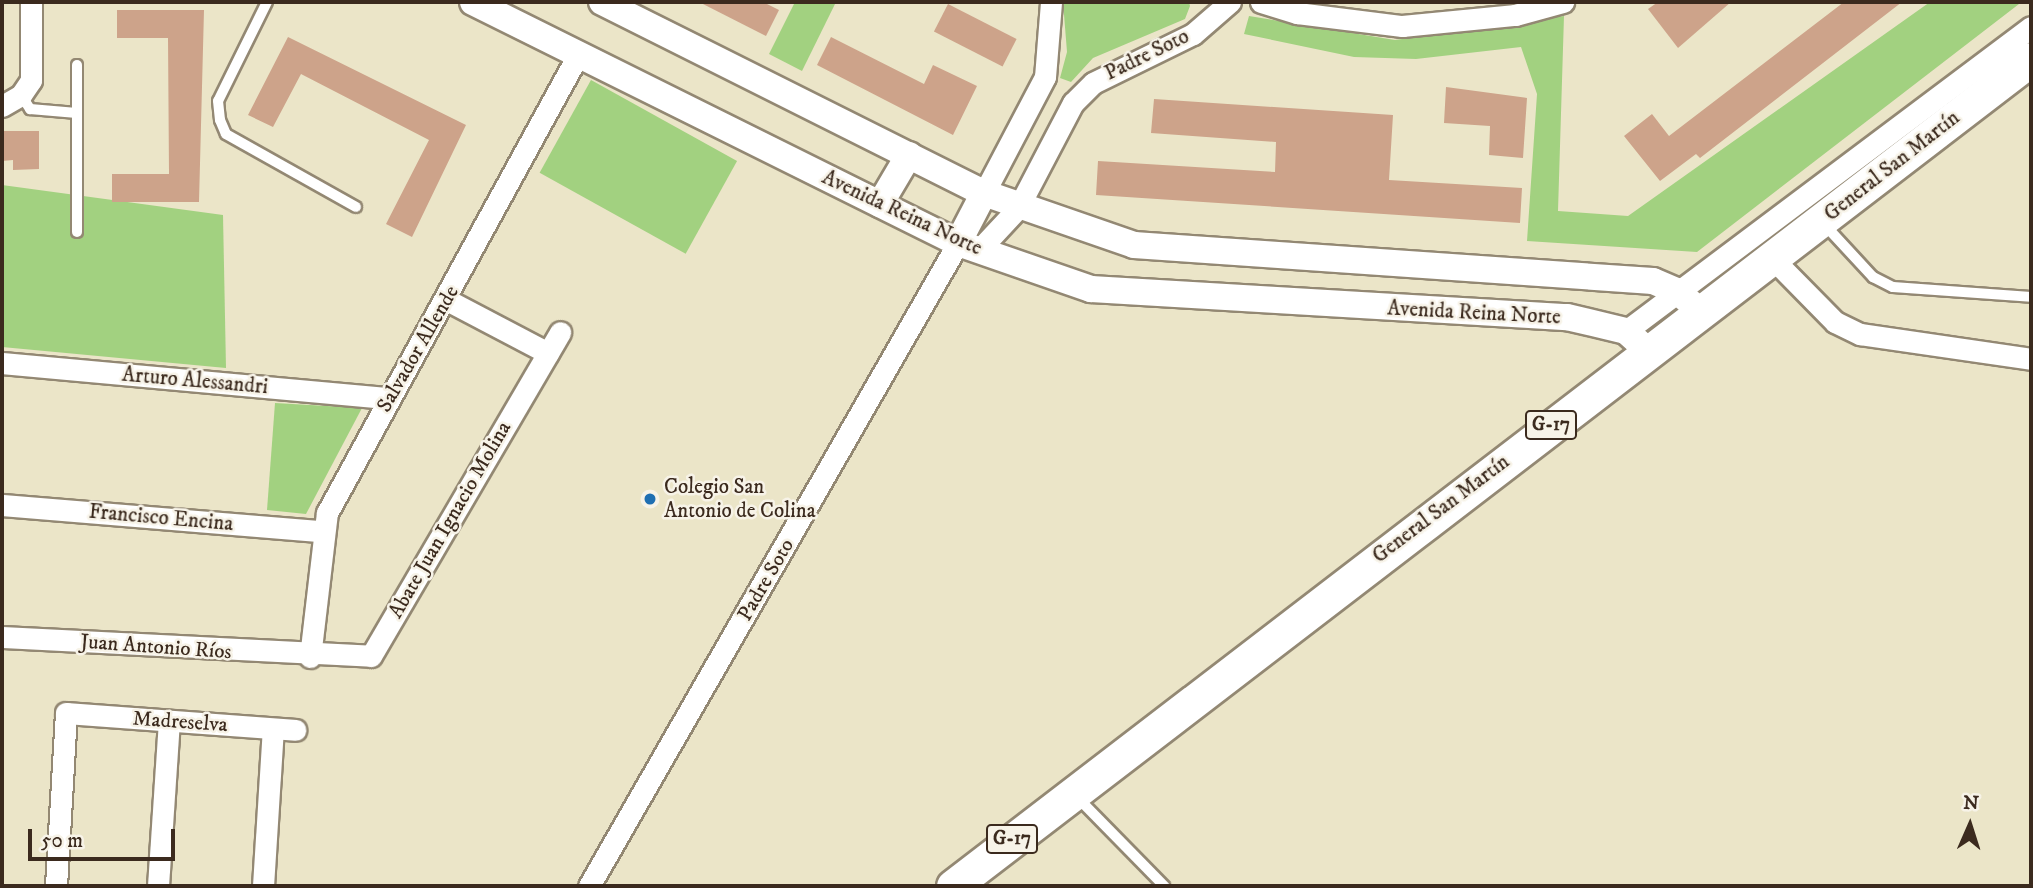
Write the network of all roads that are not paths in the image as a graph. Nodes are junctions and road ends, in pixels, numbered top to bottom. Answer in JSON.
{"nodes":[{"id":1,"x":31,"y":2,"type":"edge"},
{"id":2,"x":267,"y":2,"type":"edge"},
{"id":3,"x":473,"y":2,"type":"edge"},
{"id":4,"x":602,"y":2,"type":"edge"},
{"id":5,"x":1051,"y":2,"type":"edge"},
{"id":6,"x":1230,"y":2,"type":"edge"},
{"id":7,"x":1261,"y":2,"type":"edge"},
{"id":8,"x":1563,"y":2,"type":"edge"},
{"id":9,"x":2031,"y":27,"type":"edge"},
{"id":10,"x":578,"y":55,"type":"junction"},
{"id":11,"x":2031,"y":59,"type":"edge"},
{"id":12,"x":77,"y":65,"type":"dead end"},
{"id":13,"x":11,"y":101,"type":"edge"},
{"id":14,"x":77,"y":113,"type":"junction"},
{"id":15,"x":909,"y":155,"type":"junction"},
{"id":16,"x":984,"y":193,"type":"junction"},
{"id":17,"x":880,"y":204,"type":"junction"},
{"id":18,"x":356,"y":207,"type":"dead end"},
{"id":19,"x":1018,"y":208,"type":"junction"},
{"id":20,"x":1821,"y":221,"type":"junction"},
{"id":21,"x":77,"y":232,"type":"dead end"},
{"id":22,"x":968,"y":247,"type":"junction"},
{"id":23,"x":1772,"y":258,"type":"junction"},
{"id":24,"x":2031,"y":297,"type":"edge"},
{"id":25,"x":447,"y":300,"type":"junction"},
{"id":26,"x":1689,"y":301,"type":"junction"},
{"id":27,"x":559,"y":332,"type":"dead end"},
{"id":28,"x":1637,"y":341,"type":"junction"},
{"id":29,"x":548,"y":353,"type":"junction"},
{"id":30,"x":2031,"y":359,"type":"edge"},
{"id":31,"x":2,"y":363,"type":"edge"},
{"id":32,"x":389,"y":398,"type":"junction"},
{"id":33,"x":2,"y":505,"type":"edge"},
{"id":34,"x":320,"y":531,"type":"junction"},
{"id":35,"x":2,"y":637,"type":"edge"},
{"id":36,"x":310,"y":657,"type":"junction"},
{"id":37,"x":169,"y":721,"type":"junction"},
{"id":38,"x":1072,"y":792,"type":"junction"},
{"id":39,"x":591,"y":883,"type":"edge"},
{"id":40,"x":56,"y":886,"type":"edge"},
{"id":41,"x":158,"y":886,"type":"edge"},
{"id":42,"x":263,"y":886,"type":"edge"},
{"id":43,"x":953,"y":886,"type":"edge"},
{"id":44,"x":1164,"y":886,"type":"edge"}],
"edges":[{"from":1,"to":13,"type":"street"},
{"from":2,"to":18,"type":"lane"},
{"from":3,"to":10,"type":"street","name":"Avenida Reina Norte"},
{"from":4,"to":15,"type":"street","name":"Avenida Reina Norte"},
{"from":5,"to":16,"type":"street"},
{"from":6,"to":19,"type":"street","name":"Padre Soto"},
{"from":7,"to":8,"type":"street"},
{"from":9,"to":26,"type":"street","name":"General San Martín"},
{"from":10,"to":17,"type":"street","name":"Avenida Reina Norte"},
{"from":10,"to":25,"type":"street","name":"Salvador Allende"},
{"from":11,"to":20,"type":"main road","name":"General San Martín","number":"G-17"},
{"from":12,"to":14,"type":"lane"},
{"from":13,"to":14,"type":"lane"},
{"from":14,"to":21,"type":"lane"},
{"from":15,"to":16,"type":"street","name":"Avenida Reina Norte"},
{"from":15,"to":17,"type":"street"},
{"from":16,"to":19,"type":"street","name":"Avenida Reina Norte"},
{"from":16,"to":22,"type":"street"},
{"from":17,"to":22,"type":"street","name":"Avenida Reina Norte"},
{"from":19,"to":22,"type":"street","name":"Padre Soto"},
{"from":19,"to":26,"type":"street","name":"Avenida Reina Norte"},
{"from":20,"to":23,"type":"main road","name":"General San Martín","number":"G-17"},
{"from":20,"to":24,"type":"lane"},
{"from":22,"to":28,"type":"street","name":"Avenida Reina Norte"},
{"from":22,"to":39,"type":"street","name":"Padre Soto"},
{"from":23,"to":26,"type":"main road","name":"General San Martín","number":"G-17"},
{"from":23,"to":30,"type":"street"},
{"from":25,"to":29,"type":"street"},
{"from":25,"to":32,"type":"street","name":"Salvador Allende"},
{"from":26,"to":28,"type":"main road","name":"General San Martín","number":"G-17"},
{"from":27,"to":29,"type":"street","name":"Abate Juan Ignacio Molina"},
{"from":28,"to":38,"type":"main road","name":"General San Martín","number":"G-17"},
{"from":29,"to":36,"type":"street","name":"Abate Juan Ignacio Molina"},
{"from":31,"to":32,"type":"street","name":"Arturo Alessandri"},
{"from":32,"to":34,"type":"street","name":"Salvador Allende"},
{"from":33,"to":34,"type":"street","name":"Francisco Encina"},
{"from":34,"to":36,"type":"street","name":"Salvador Allende"},
{"from":35,"to":36,"type":"street","name":"Juan Antonio Ríos"},
{"from":37,"to":40,"type":"street","name":"Madreselva"},
{"from":37,"to":41,"type":"street"},
{"from":37,"to":42,"type":"street","name":"Madreselva"},
{"from":38,"to":43,"type":"main road","name":"General San Martín","number":"G-17"},
{"from":38,"to":44,"type":"lane"}]}
